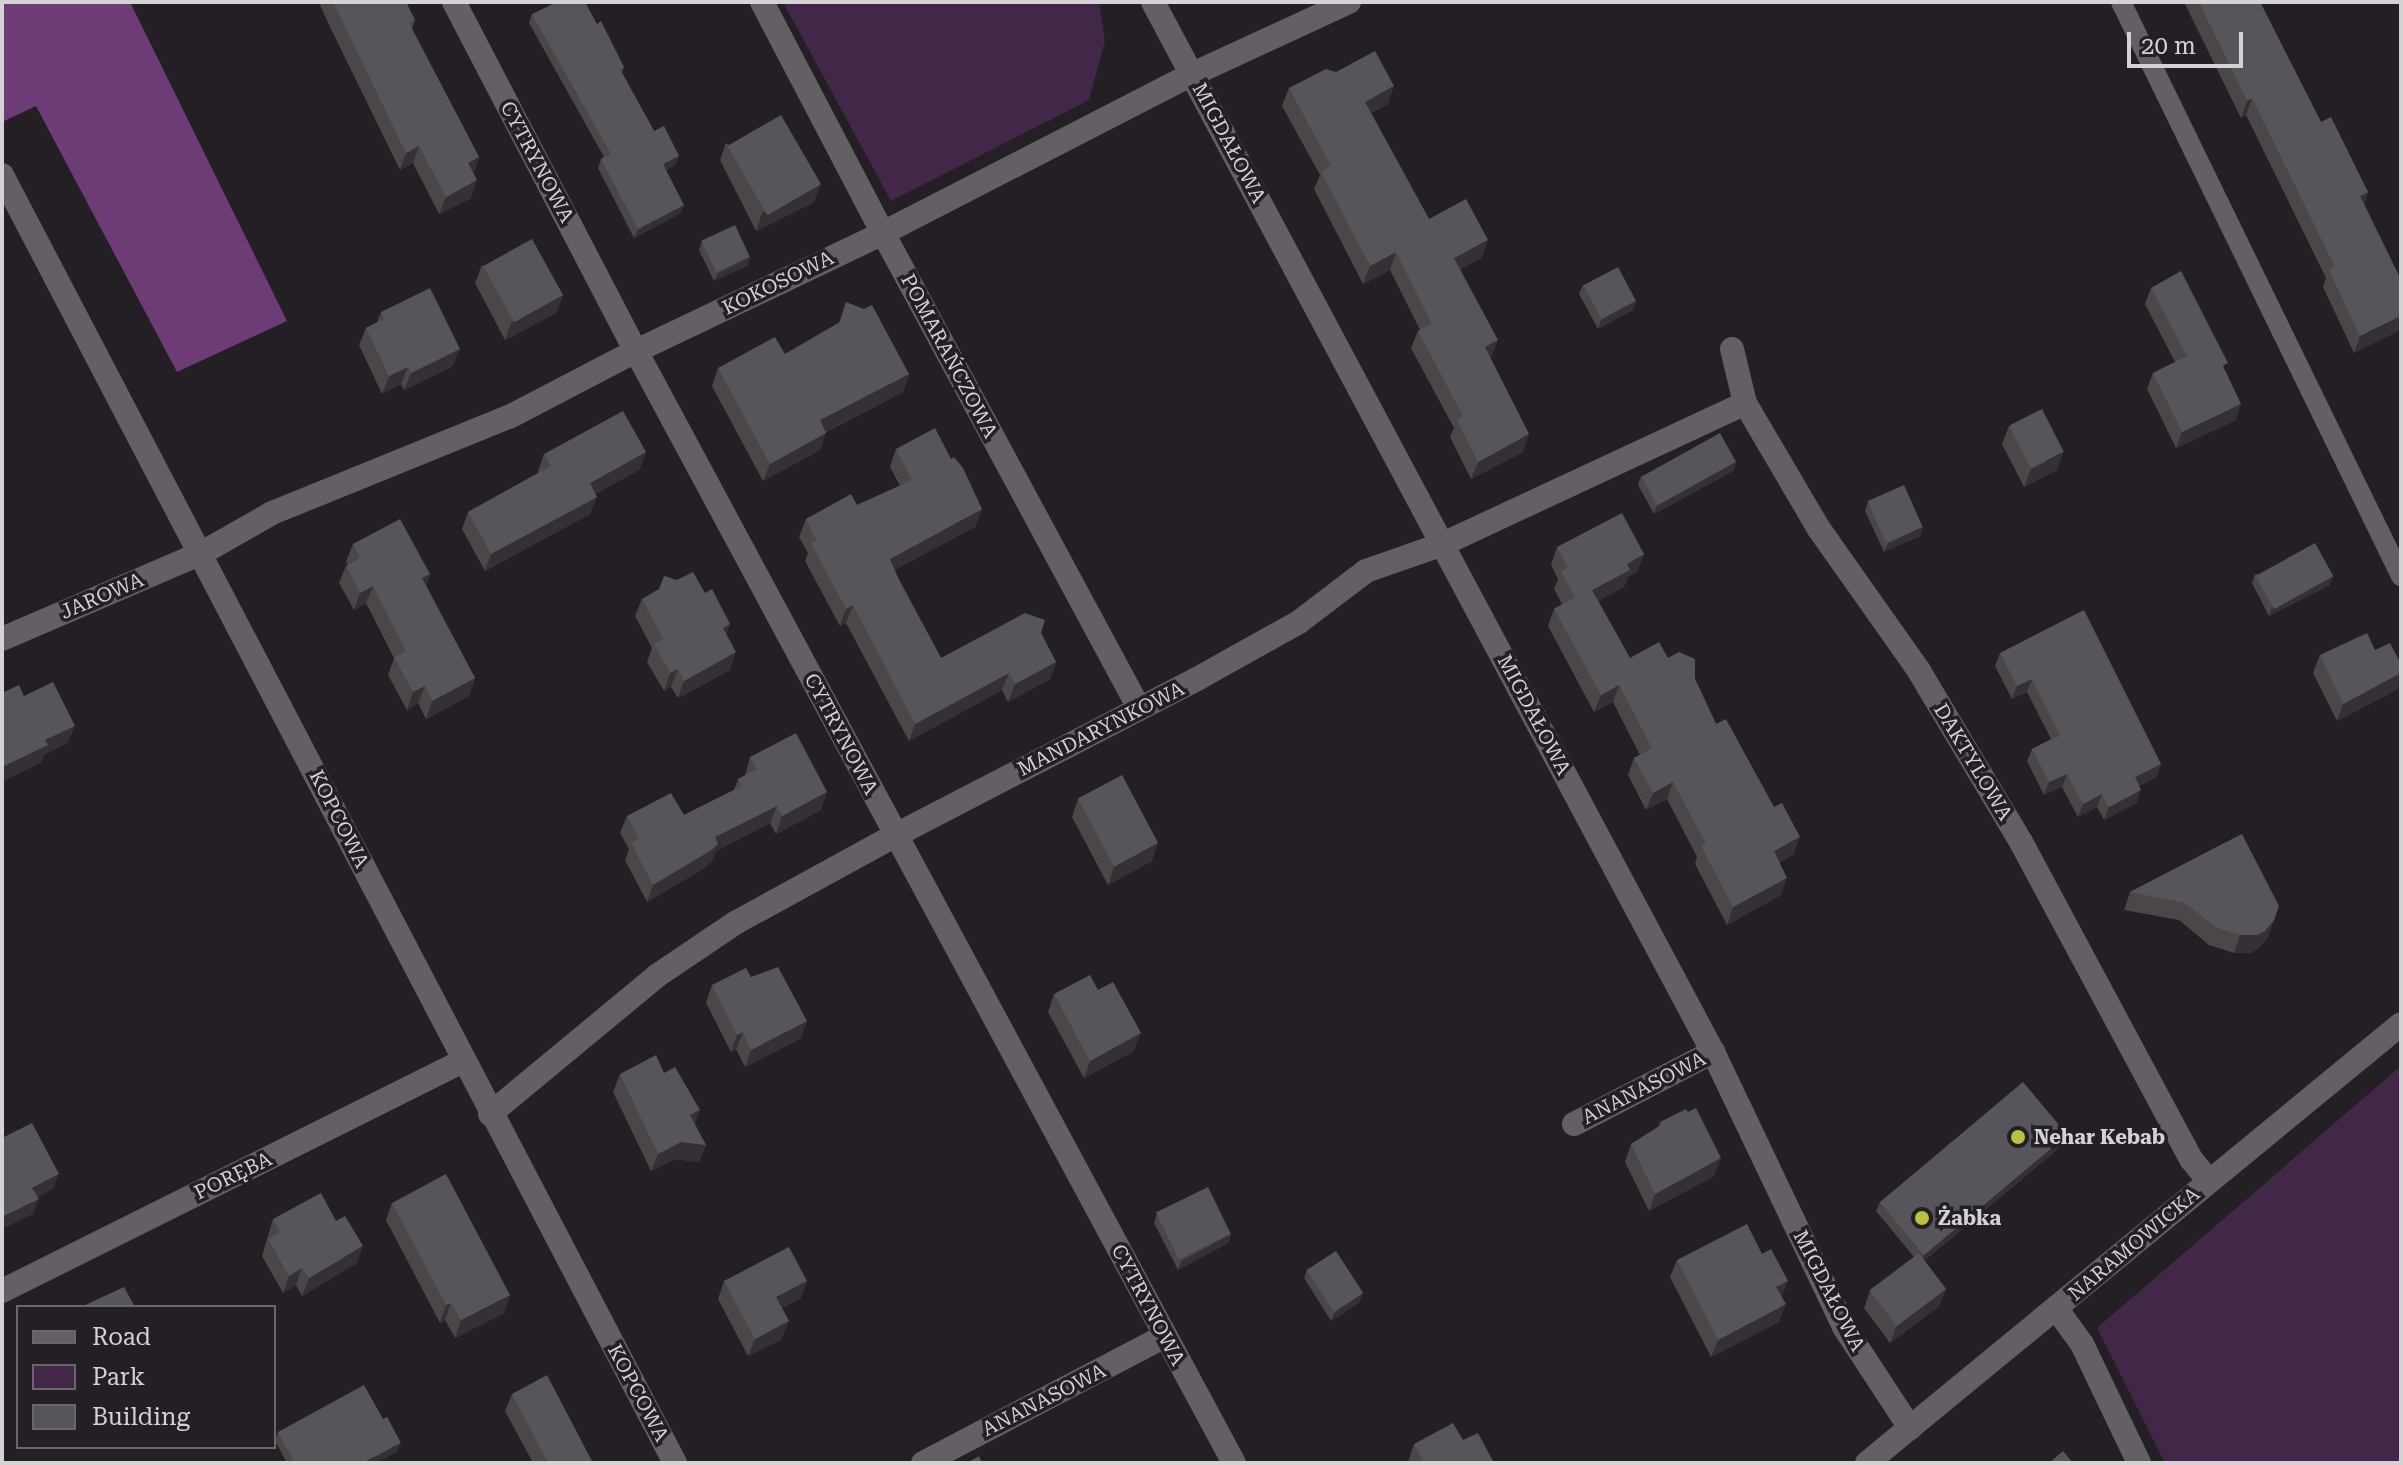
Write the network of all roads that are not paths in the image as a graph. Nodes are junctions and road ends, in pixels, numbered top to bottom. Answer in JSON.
{"nodes":[{"id":1,"x":454,"y":2,"type":"edge"},
{"id":2,"x":762,"y":2,"type":"edge"},
{"id":3,"x":1153,"y":2,"type":"edge"},
{"id":4,"x":1349,"y":2,"type":"edge"},
{"id":5,"x":2121,"y":2,"type":"edge"},
{"id":6,"x":1193,"y":74,"type":"junction"},
{"id":7,"x":2,"y":175,"type":"edge"},
{"id":8,"x":883,"y":233,"type":"junction"},
{"id":9,"x":1732,"y":349,"type":"dead end"},
{"id":10,"x":636,"y":351,"type":"junction"},
{"id":11,"x":1745,"y":403,"type":"junction"},
{"id":12,"x":1443,"y":544,"type":"junction"},
{"id":13,"x":202,"y":553,"type":"junction"},
{"id":14,"x":2401,"y":576,"type":"edge"},
{"id":15,"x":2,"y":639,"type":"edge"},
{"id":16,"x":1139,"y":708,"type":"junction"},
{"id":17,"x":896,"y":835,"type":"junction"},
{"id":18,"x":2401,"y":1024,"type":"edge"},
{"id":19,"x":1713,"y":1052,"type":"junction"},
{"id":20,"x":463,"y":1061,"type":"junction"},
{"id":21,"x":490,"y":1114,"type":"junction"},
{"id":22,"x":1574,"y":1124,"type":"dead end"},
{"id":23,"x":2209,"y":1181,"type":"junction"},
{"id":24,"x":2,"y":1291,"type":"edge"},
{"id":25,"x":2056,"y":1308,"type":"junction"},
{"id":26,"x":1165,"y":1336,"type":"junction"},
{"id":27,"x":1910,"y":1428,"type":"junction"},
{"id":28,"x":675,"y":1463,"type":"edge"},
{"id":29,"x":923,"y":1463,"type":"edge"},
{"id":30,"x":1234,"y":1463,"type":"edge"},
{"id":31,"x":1867,"y":1463,"type":"edge"},
{"id":32,"x":2139,"y":1463,"type":"edge"}],
"edges":[{"from":1,"to":10,"type":"street","name":"CYTRYNOWA"},
{"from":2,"to":8,"type":"street","name":"POMARAŃCZOWA"},
{"from":3,"to":6,"type":"street","name":"MIGDAŁOWA"},
{"from":4,"to":6,"type":"street","name":"KOKOSOWA"},
{"from":5,"to":14,"type":"lane"},
{"from":6,"to":8,"type":"street","name":"KOKOSOWA"},
{"from":6,"to":12,"type":"street","name":"MIGDAŁOWA"},
{"from":7,"to":13,"type":"street","name":"KOPCOWA"},
{"from":8,"to":10,"type":"street","name":"KOKOSOWA"},
{"from":8,"to":16,"type":"street","name":"POMARAŃCZOWA"},
{"from":9,"to":11,"type":"street","name":"DAKTYLOWA"},
{"from":10,"to":13,"type":"street","name":"KOKOSOWA"},
{"from":10,"to":17,"type":"street","name":"CYTRYNOWA"},
{"from":11,"to":12,"type":"street","name":"MANDARYNKOWA"},
{"from":11,"to":23,"type":"street","name":"DAKTYLOWA"},
{"from":12,"to":16,"type":"street","name":"MANDARYNKOWA"},
{"from":12,"to":19,"type":"street","name":"MIGDAŁOWA"},
{"from":13,"to":15,"type":"street","name":"JAROWA"},
{"from":13,"to":20,"type":"street","name":"KOPCOWA"},
{"from":16,"to":17,"type":"street","name":"MANDARYNKOWA"},
{"from":17,"to":21,"type":"street","name":"MANDARYNKOWA"},
{"from":17,"to":26,"type":"street","name":"CYTRYNOWA"},
{"from":18,"to":23,"type":"street","name":"NARAMOWICKA"},
{"from":19,"to":22,"type":"street","name":"ANANASOWA"},
{"from":19,"to":27,"type":"street","name":"MIGDAŁOWA"},
{"from":20,"to":21,"type":"street","name":"KOPCOWA"},
{"from":20,"to":24,"type":"street","name":"PORĘBA"},
{"from":21,"to":28,"type":"street","name":"KOPCOWA"},
{"from":23,"to":25,"type":"street","name":"NARAMOWICKA"},
{"from":25,"to":27,"type":"street","name":"NARAMOWICKA"},
{"from":25,"to":32,"type":"street"},
{"from":26,"to":29,"type":"street","name":"ANANASOWA"},
{"from":26,"to":30,"type":"street","name":"CYTRYNOWA"},
{"from":27,"to":31,"type":"street","name":"NARAMOWICKA"}]}
